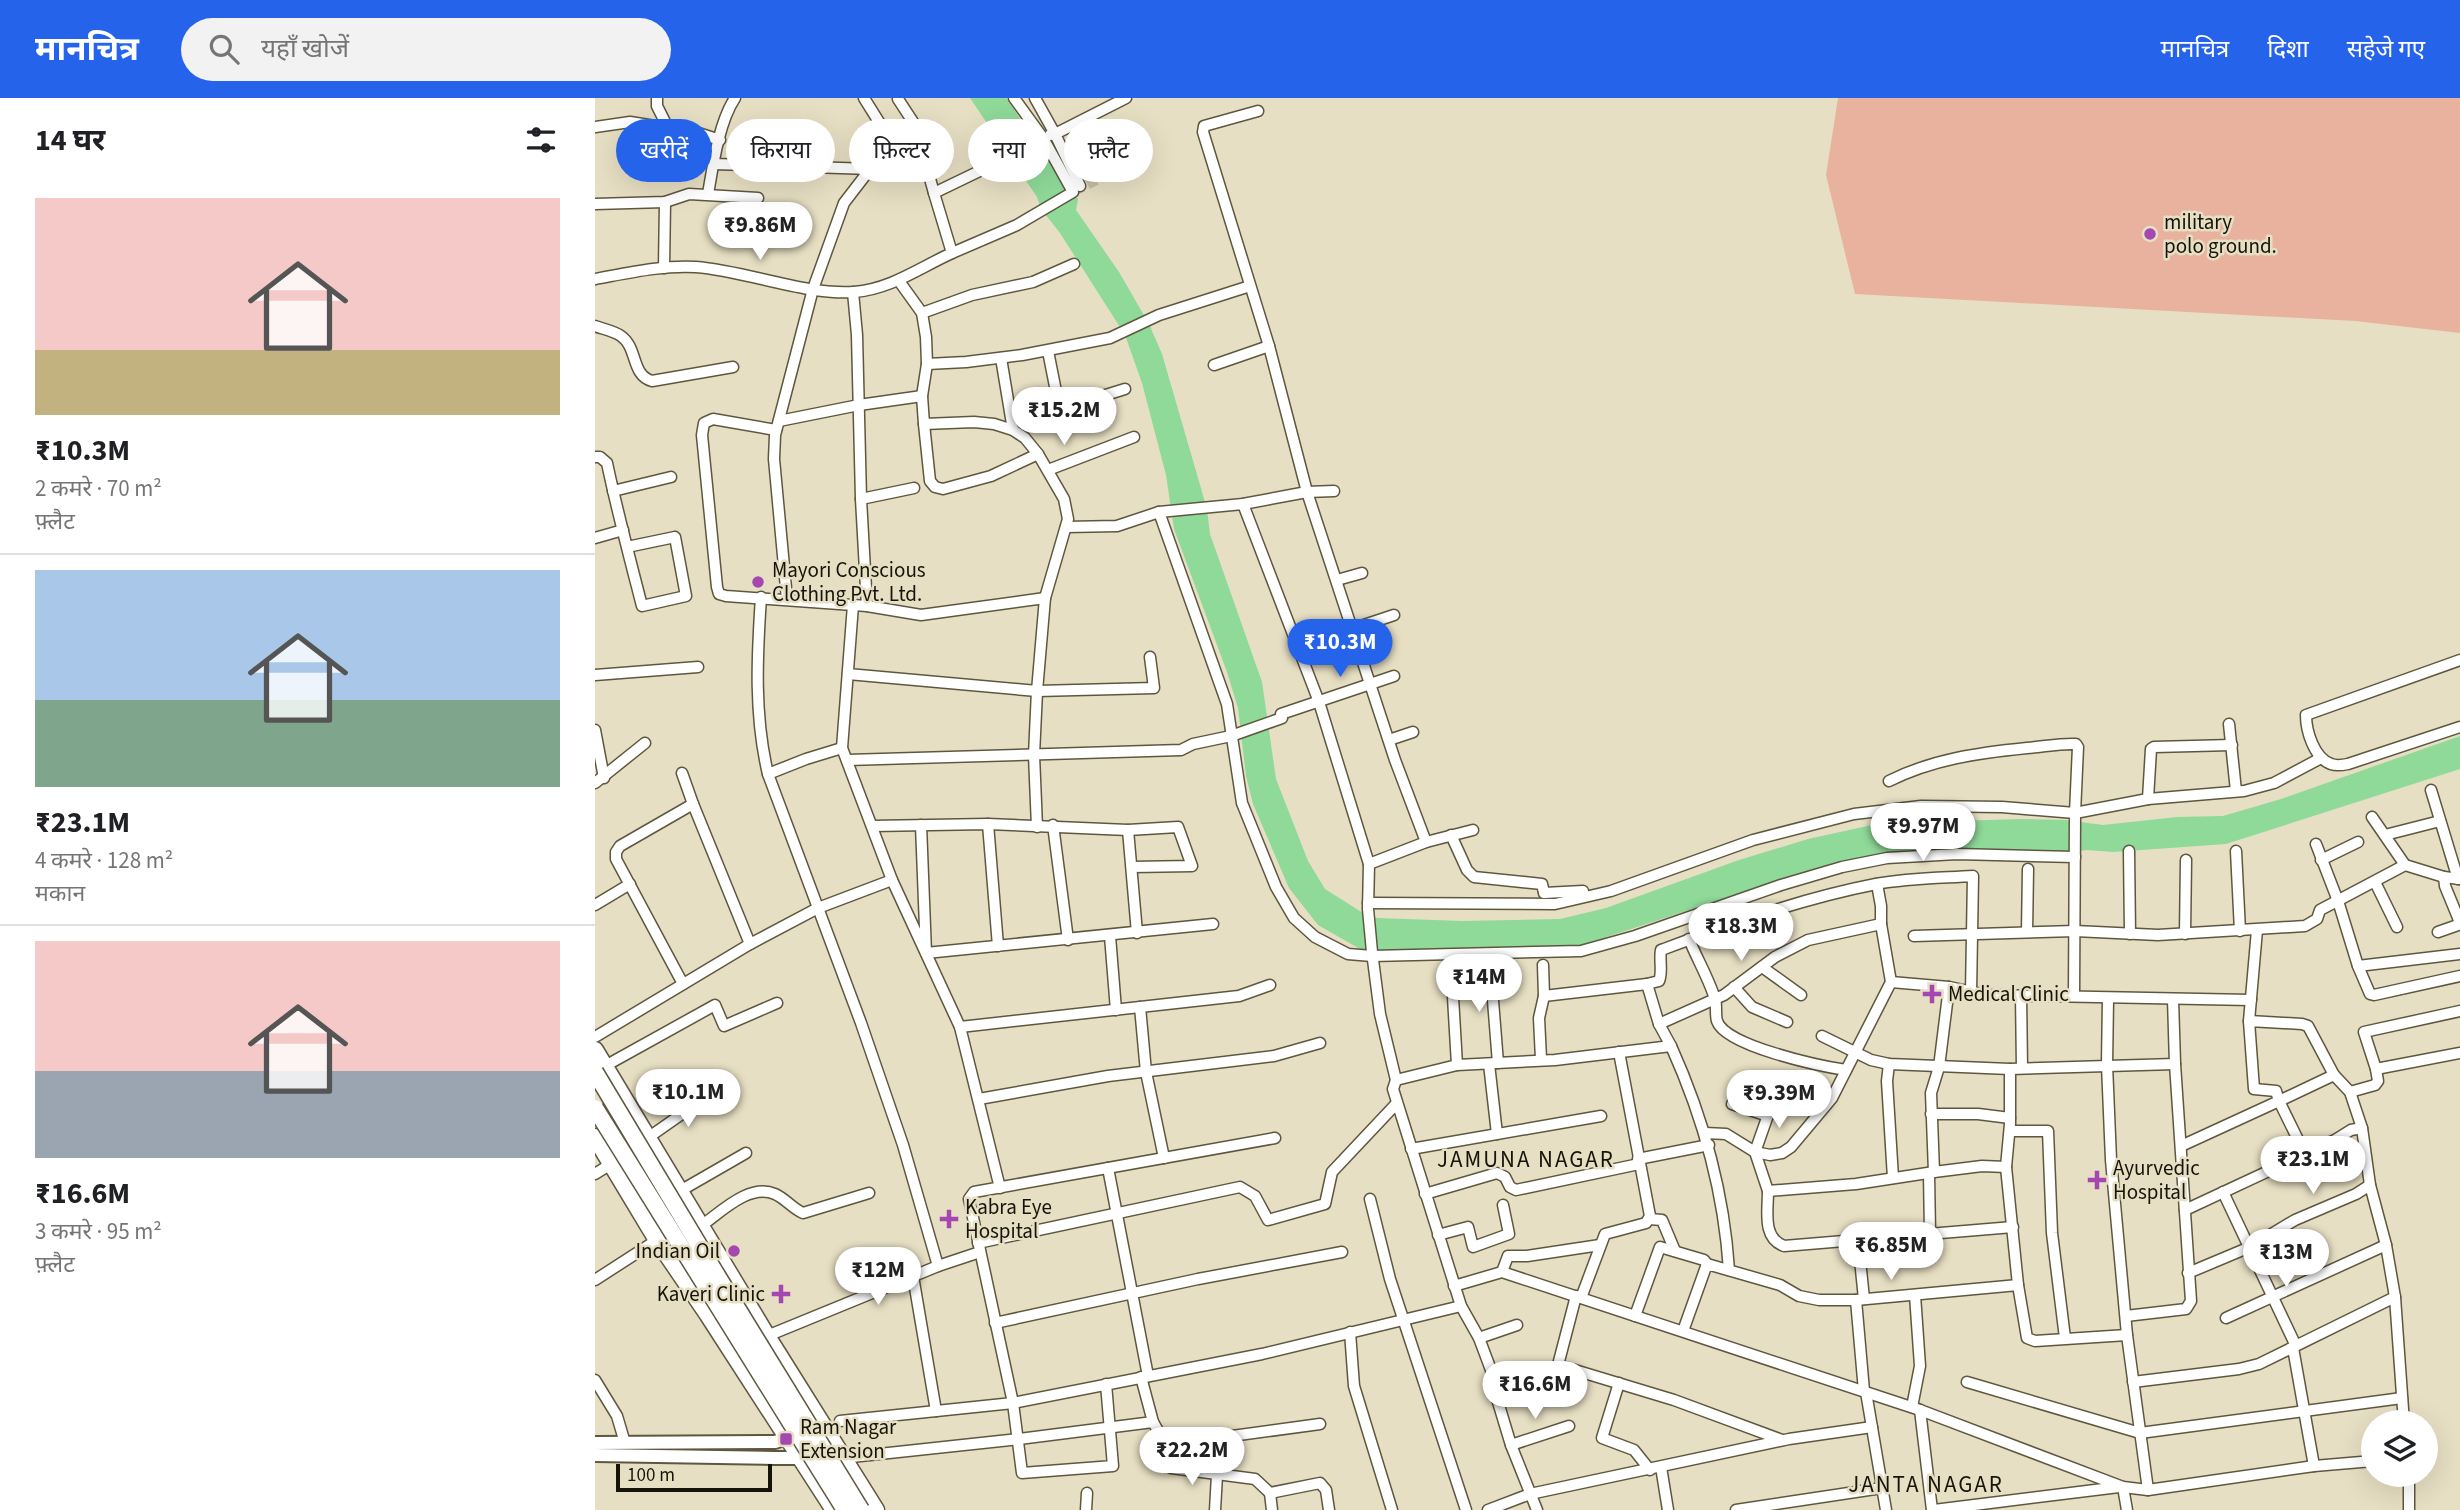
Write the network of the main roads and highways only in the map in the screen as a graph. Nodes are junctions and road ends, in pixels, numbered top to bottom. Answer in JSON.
{"nodes":[{"id":1,"x":595,"y":1050,"type":"edge"},
{"id":2,"x":600,"y":1069,"type":"edge"},
{"id":3,"x":595,"y":1108,"type":"edge"},
{"id":4,"x":595,"y":1137,"type":"edge"},
{"id":5,"x":821,"y":1423,"type":"junction"},
{"id":6,"x":786,"y":1439,"type":"junction"},
{"id":7,"x":595,"y":1443,"type":"edge"},
{"id":8,"x":838,"y":1450,"type":"junction"},
{"id":9,"x":595,"y":1455,"type":"edge"},
{"id":10,"x":798,"y":1458,"type":"junction"},
{"id":11,"x":834,"y":1510,"type":"edge"},
{"id":12,"x":845,"y":1510,"type":"edge"},
{"id":13,"x":861,"y":1510,"type":"edge"},
{"id":14,"x":876,"y":1510,"type":"edge"}],
"edges":[{"from":1,"to":2,"type":"highway"},
{"from":2,"to":5,"type":"highway"},
{"from":2,"to":13,"type":"highway","bridge":true},
{"from":3,"to":12,"type":"highway","bridge":true},
{"from":4,"to":6,"type":"highway"},
{"from":5,"to":6,"type":"main road"},
{"from":5,"to":8,"type":"highway"},
{"from":6,"to":7,"type":"main road"},
{"from":6,"to":10,"type":"highway"},
{"from":8,"to":10,"type":"main road"},
{"from":8,"to":14,"type":"highway"},
{"from":9,"to":10,"type":"main road"},
{"from":10,"to":11,"type":"highway"}]}
